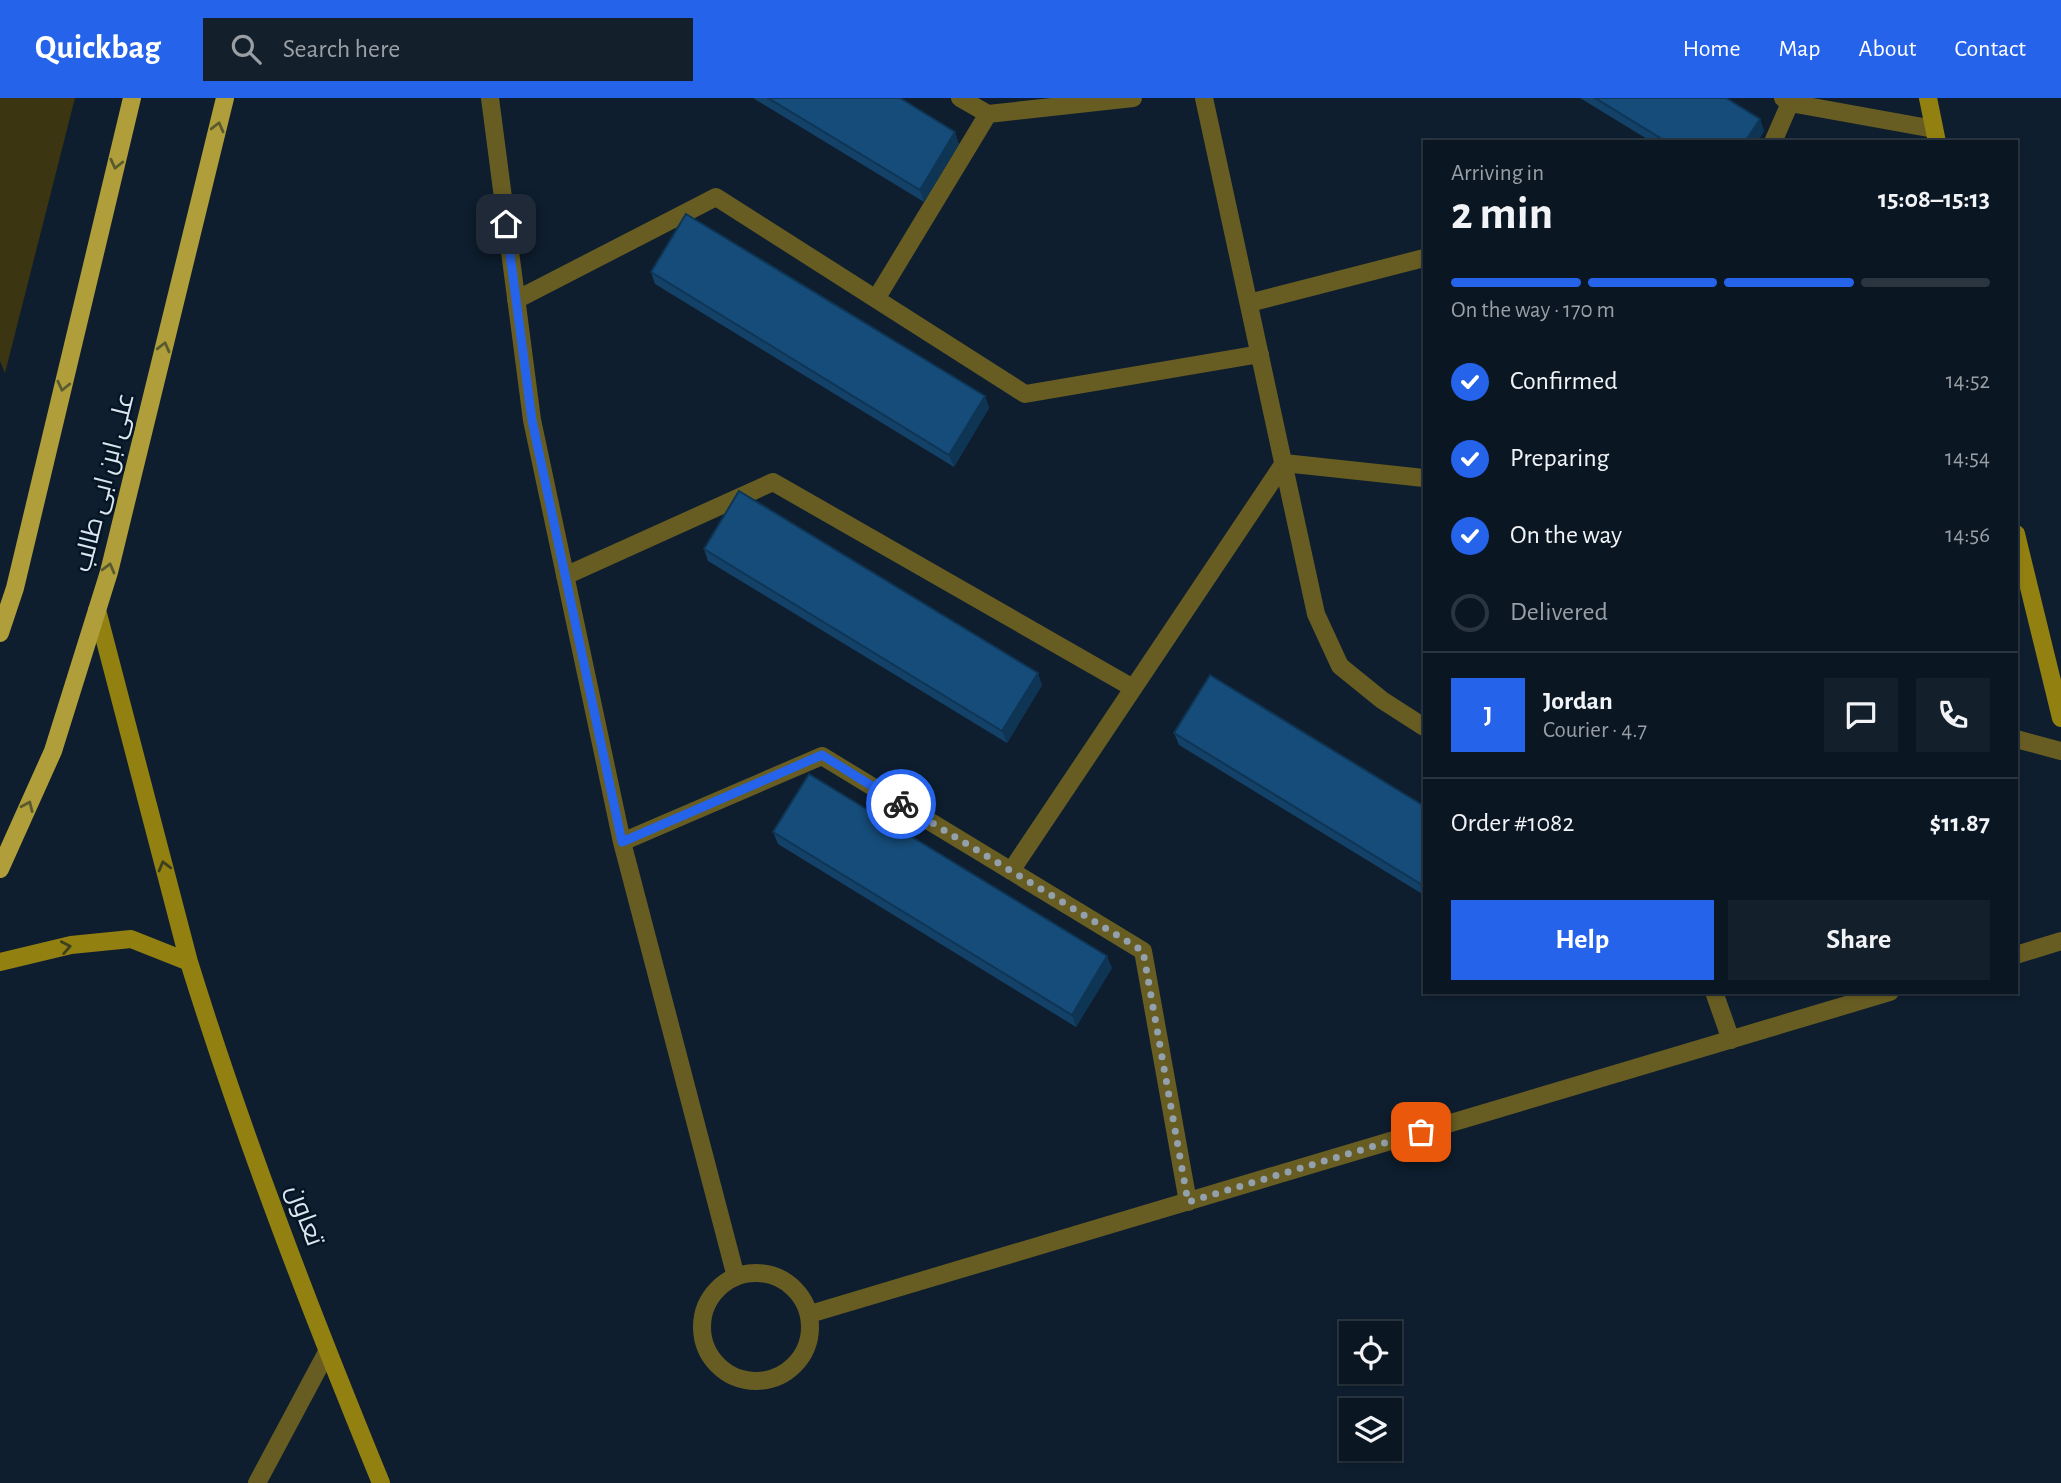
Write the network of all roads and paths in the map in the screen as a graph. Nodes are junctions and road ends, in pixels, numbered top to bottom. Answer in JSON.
{"nodes":[{"id":1,"x":132,"y":98,"type":"edge"},
{"id":2,"x":225,"y":98,"type":"edge"},
{"id":3,"x":490,"y":98,"type":"edge"},
{"id":4,"x":960,"y":98,"type":"edge"},
{"id":5,"x":1133,"y":98,"type":"edge"},
{"id":6,"x":1205,"y":98,"type":"edge"},
{"id":7,"x":1928,"y":98,"type":"edge"},
{"id":8,"x":1786,"y":100,"type":"edge"},
{"id":9,"x":988,"y":114,"type":"junction"},
{"id":10,"x":1935,"y":135,"type":"edge"},
{"id":11,"x":1774,"y":140,"type":"edge"},
{"id":12,"x":1423,"y":258,"type":"edge"},
{"id":13,"x":876,"y":299,"type":"junction"},
{"id":14,"x":516,"y":300,"type":"junction"},
{"id":15,"x":1249,"y":303,"type":"junction"},
{"id":16,"x":1260,"y":354,"type":"junction"},
{"id":17,"x":1284,"y":463,"type":"junction"},
{"id":18,"x":1423,"y":478,"type":"edge"},
{"id":19,"x":2018,"y":542,"type":"edge"},
{"id":20,"x":565,"y":576,"type":"junction"},
{"id":21,"x":97,"y":610,"type":"junction"},
{"id":22,"x":0,"y":633,"type":"edge"},
{"id":23,"x":1133,"y":688,"type":"junction"},
{"id":24,"x":2061,"y":718,"type":"edge"},
{"id":25,"x":1423,"y":726,"type":"edge"},
{"id":26,"x":2018,"y":740,"type":"edge"},
{"id":27,"x":2061,"y":751,"type":"edge"},
{"id":28,"x":622,"y":842,"type":"junction"},
{"id":29,"x":0,"y":869,"type":"edge"},
{"id":30,"x":1010,"y":871,"type":"junction"},
{"id":31,"x":2061,"y":941,"type":"edge"},
{"id":32,"x":2018,"y":954,"type":"edge"},
{"id":33,"x":0,"y":962,"type":"edge"},
{"id":34,"x":190,"y":962,"type":"junction"},
{"id":35,"x":1715,"y":994,"type":"edge"},
{"id":36,"x":1883,"y":994,"type":"edge"},
{"id":37,"x":1731,"y":1040,"type":"junction"},
{"id":38,"x":1188,"y":1202,"type":"junction"},
{"id":39,"x":736,"y":1277,"type":"junction"},
{"id":40,"x":810,"y":1314,"type":"junction"},
{"id":41,"x":327,"y":1352,"type":"junction"},
{"id":42,"x":257,"y":1483,"type":"edge"},
{"id":43,"x":381,"y":1483,"type":"edge"}],
"edges":[{"from":1,"to":22,"type":"main road","one_way":true},
{"from":21,"to":2,"type":"main road","name":"علی ابن ابی طالب","one_way":true},
{"from":3,"to":14,"type":"street"},
{"from":4,"to":9,"type":"street"},
{"from":5,"to":9,"type":"street"},
{"from":6,"to":15,"type":"street"},
{"from":7,"to":10,"type":"street"},
{"from":8,"to":10,"type":"street"},
{"from":8,"to":11,"type":"street"},
{"from":9,"to":13,"type":"street"},
{"from":12,"to":15,"type":"street"},
{"from":13,"to":14,"type":"street"},
{"from":13,"to":16,"type":"street"},
{"from":14,"to":20,"type":"street"},
{"from":15,"to":16,"type":"street"},
{"from":16,"to":17,"type":"street"},
{"from":17,"to":18,"type":"street"},
{"from":17,"to":23,"type":"street"},
{"from":17,"to":25,"type":"street"},
{"from":19,"to":24,"type":"street"},
{"from":20,"to":23,"type":"street"},
{"from":20,"to":28,"type":"street"},
{"from":29,"to":21,"type":"main road","name":"علی ابن ابی طالب","one_way":true},
{"from":34,"to":21,"type":"street","name":"تعاون","one_way":true},
{"from":23,"to":30,"type":"street"},
{"from":26,"to":27,"type":"street"},
{"from":28,"to":30,"type":"street"},
{"from":28,"to":39,"type":"street"},
{"from":30,"to":38,"type":"street"},
{"from":31,"to":32,"type":"street"},
{"from":33,"to":34,"type":"street","one_way":true},
{"from":34,"to":41,"type":"street","name":"تعاون"},
{"from":35,"to":37,"type":"street"},
{"from":36,"to":37,"type":"street"},
{"from":37,"to":38,"type":"street"},
{"from":38,"to":40,"type":"street"},
{"from":39,"to":40,"type":"street"},
{"from":39,"to":40,"type":"street"},
{"from":41,"to":42,"type":"street"},
{"from":41,"to":43,"type":"street","name":"تعاون"}]}
